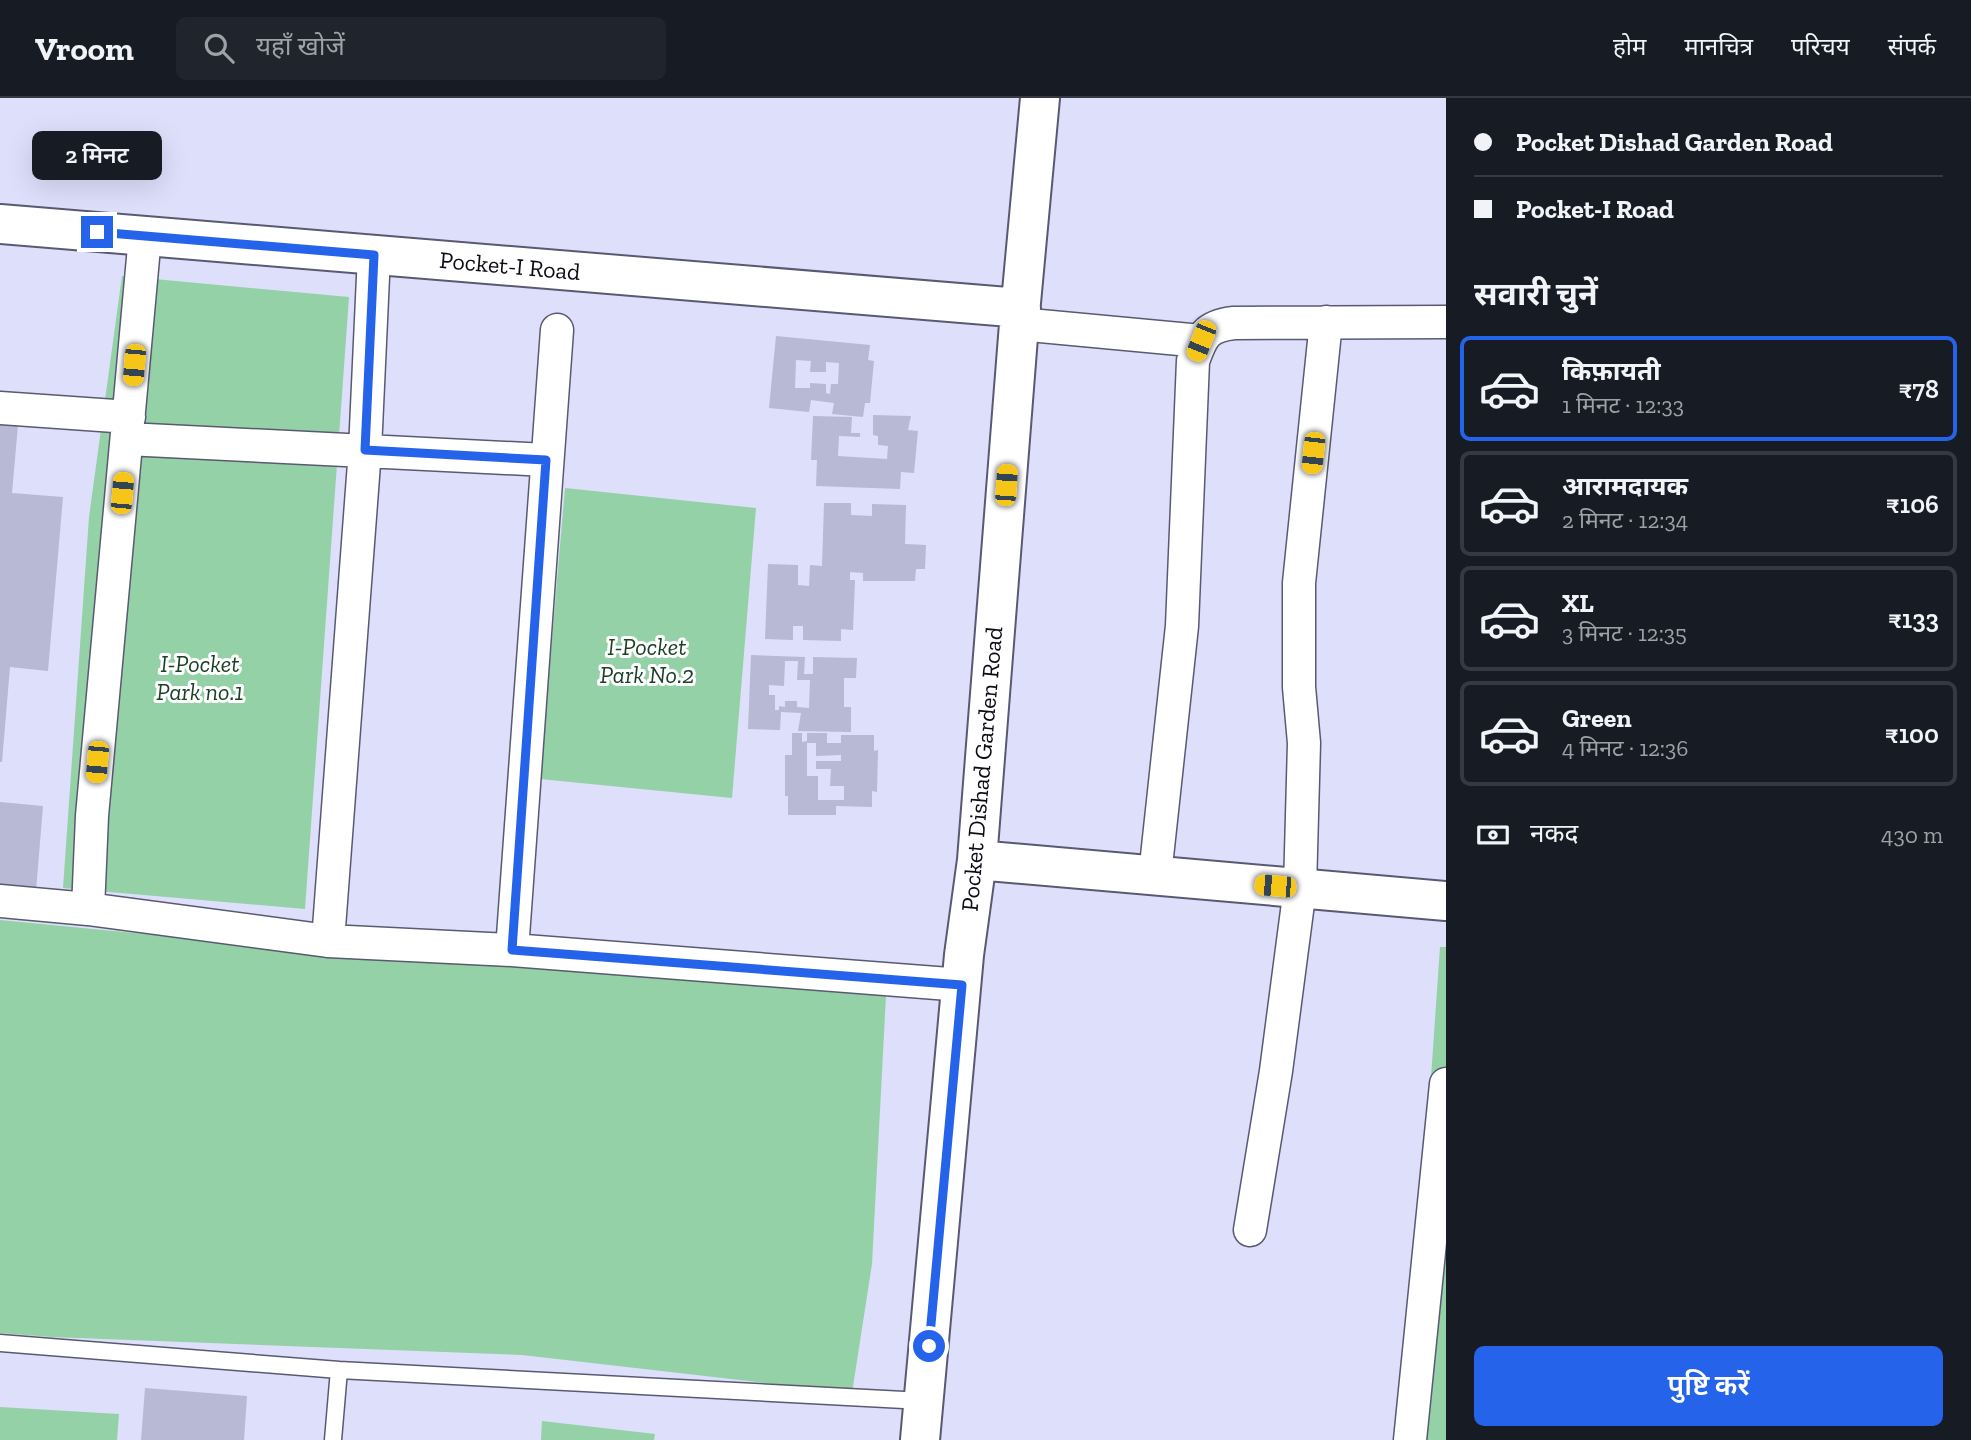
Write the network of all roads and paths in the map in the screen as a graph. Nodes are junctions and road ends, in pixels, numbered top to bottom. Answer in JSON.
{"nodes":[{"id":1,"x":1040,"y":98,"type":"edge"},
{"id":2,"x":0,"y":224,"type":"edge"},
{"id":3,"x":145,"y":236,"type":"junction"},
{"id":4,"x":374,"y":255,"type":"junction"},
{"id":5,"x":1020,"y":316,"type":"junction"},
{"id":6,"x":1326,"y":322,"type":"junction"},
{"id":7,"x":1446,"y":322,"type":"edge"},
{"id":8,"x":557,"y":330,"type":"dead end"},
{"id":9,"x":1201,"y":341,"type":"junction"},
{"id":10,"x":0,"y":408,"type":"edge"},
{"id":11,"x":128,"y":428,"type":"junction"},
{"id":12,"x":365,"y":450,"type":"junction"},
{"id":13,"x":546,"y":460,"type":"junction"},
{"id":14,"x":976,"y":860,"type":"junction"},
{"id":15,"x":1155,"y":875,"type":"junction"},
{"id":16,"x":1300,"y":888,"type":"junction"},
{"id":17,"x":0,"y":901,"type":"edge"},
{"id":18,"x":1446,"y":901,"type":"edge"},
{"id":19,"x":88,"y":909,"type":"junction"},
{"id":20,"x":328,"y":941,"type":"junction"},
{"id":21,"x":512,"y":950,"type":"junction"},
{"id":22,"x":962,"y":985,"type":"junction"},
{"id":23,"x":1446,"y":1084,"type":"edge"},
{"id":24,"x":1250,"y":1230,"type":"dead end"},
{"id":25,"x":0,"y":1343,"type":"edge"},
{"id":26,"x":339,"y":1370,"type":"junction"},
{"id":27,"x":924,"y":1401,"type":"junction"},
{"id":28,"x":333,"y":1440,"type":"edge"},
{"id":29,"x":920,"y":1440,"type":"edge"},
{"id":30,"x":1409,"y":1440,"type":"edge"}],
"edges":[{"from":1,"to":5,"type":"street","name":"Pocket Dishad Garden Road"},
{"from":2,"to":3,"type":"street","name":"Pocket-I Road"},
{"from":3,"to":4,"type":"street","name":"Pocket-I Road"},
{"from":3,"to":11,"type":"street"},
{"from":4,"to":5,"type":"street","name":"Pocket-I Road"},
{"from":4,"to":12,"type":"street"},
{"from":5,"to":9,"type":"street"},
{"from":5,"to":14,"type":"street","name":"Pocket Dishad Garden Road"},
{"from":6,"to":7,"type":"street"},
{"from":6,"to":9,"type":"street"},
{"from":6,"to":16,"type":"street"},
{"from":8,"to":13,"type":"street"},
{"from":9,"to":15,"type":"street"},
{"from":10,"to":11,"type":"street"},
{"from":11,"to":12,"type":"street"},
{"from":11,"to":19,"type":"street"},
{"from":12,"to":13,"type":"street"},
{"from":12,"to":20,"type":"street"},
{"from":13,"to":21,"type":"street"},
{"from":14,"to":15,"type":"street"},
{"from":14,"to":22,"type":"street","name":"Pocket Dishad Garden Road"},
{"from":15,"to":16,"type":"street"},
{"from":16,"to":18,"type":"street"},
{"from":16,"to":24,"type":"street"},
{"from":17,"to":19,"type":"street"},
{"from":19,"to":20,"type":"street"},
{"from":20,"to":21,"type":"street"},
{"from":21,"to":22,"type":"street"},
{"from":22,"to":27,"type":"street","name":"Pocket Dishad Garden Road"},
{"from":23,"to":30,"type":"street"},
{"from":25,"to":26,"type":"lane"},
{"from":26,"to":27,"type":"lane"},
{"from":26,"to":28,"type":"lane"},
{"from":27,"to":29,"type":"street","name":"Pocket Dishad Garden Road"}]}
